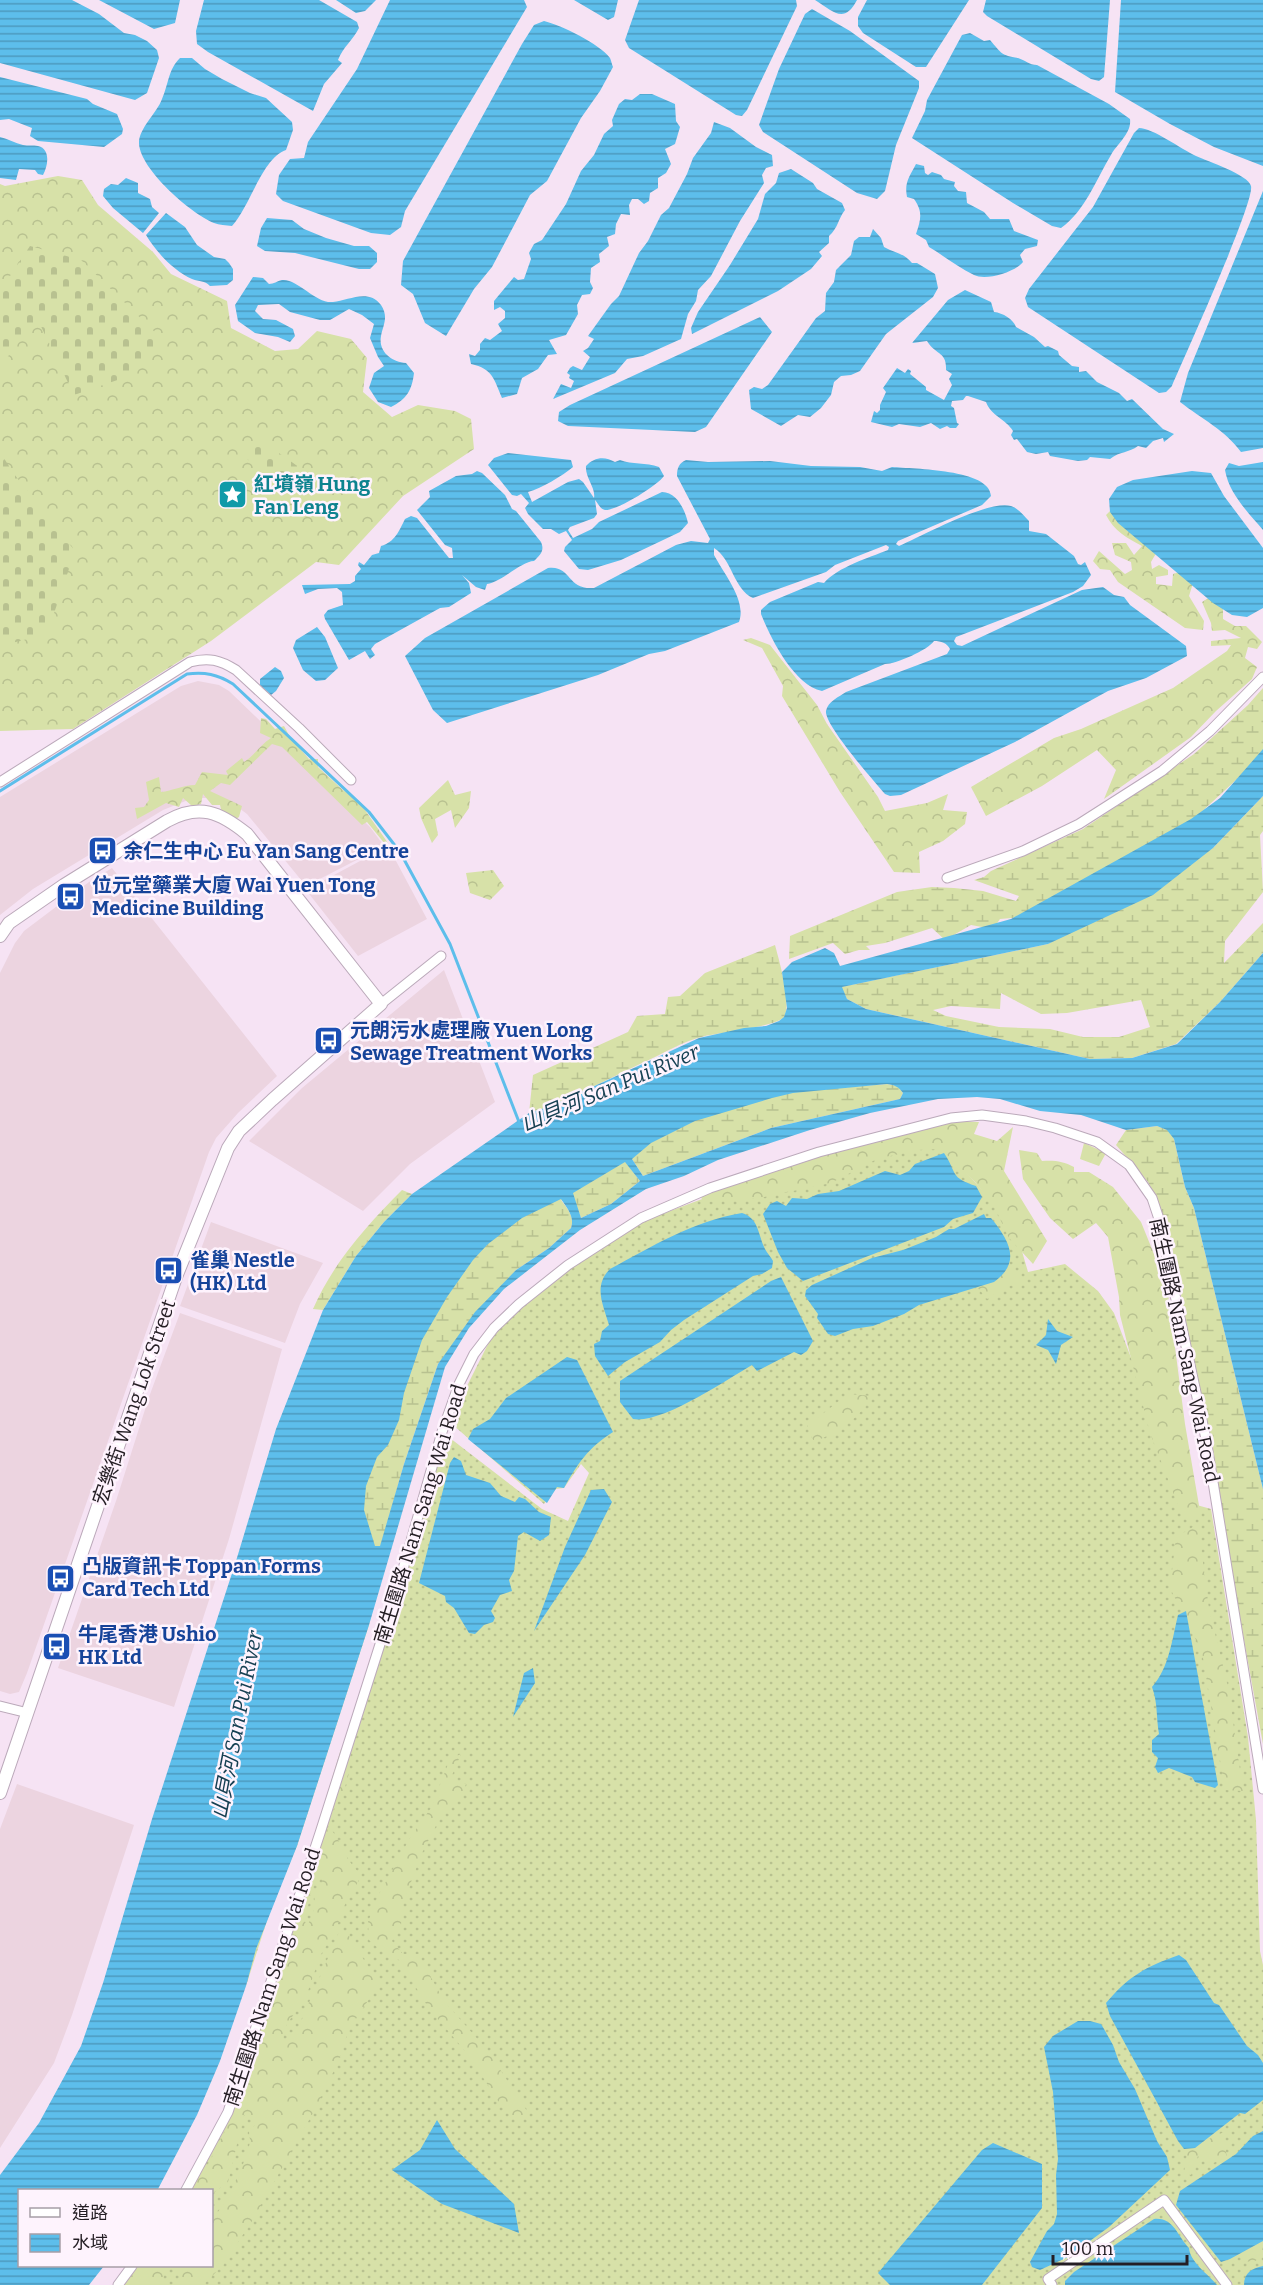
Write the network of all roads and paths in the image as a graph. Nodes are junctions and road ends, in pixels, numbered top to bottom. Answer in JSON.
{"nodes":[{"id":1,"x":1263,"y":677,"type":"edge"},
{"id":2,"x":351,"y":780,"type":"dead end"},
{"id":3,"x":0,"y":782,"type":"edge"},
{"id":4,"x":947,"y":878,"type":"dead end"},
{"id":5,"x":0,"y":936,"type":"edge"},
{"id":6,"x":441,"y":956,"type":"dead end"},
{"id":7,"x":381,"y":1004,"type":"junction"},
{"id":8,"x":0,"y":1706,"type":"edge"},
{"id":9,"x":28,"y":1713,"type":"junction"},
{"id":10,"x":1263,"y":1790,"type":"edge"},
{"id":11,"x":0,"y":1793,"type":"edge"},
{"id":12,"x":187,"y":2189,"type":"edge"},
{"id":13,"x":131,"y":2267,"type":"edge"},
{"id":14,"x":118,"y":2285,"type":"edge"},
{"id":15,"x":1052,"y":2285,"type":"edge"},
{"id":16,"x":1227,"y":2285,"type":"edge"}],
"edges":[{"from":1,"to":4,"type":"street"},
{"from":2,"to":3,"type":"street"},
{"from":5,"to":7,"type":"street"},
{"from":6,"to":7,"type":"street","name":"宏樂街 Wang Lok Street"},
{"from":7,"to":9,"type":"street","name":"宏樂街 Wang Lok Street"},
{"from":8,"to":9,"type":"street"},
{"from":9,"to":11,"type":"street","name":"宏樂街 Wang Lok Street"},
{"from":10,"to":12,"type":"street","name":"南生圍路 Nam Sang Wai Road"},
{"from":13,"to":14,"type":"street"},
{"from":15,"to":16,"type":"street"}]}
